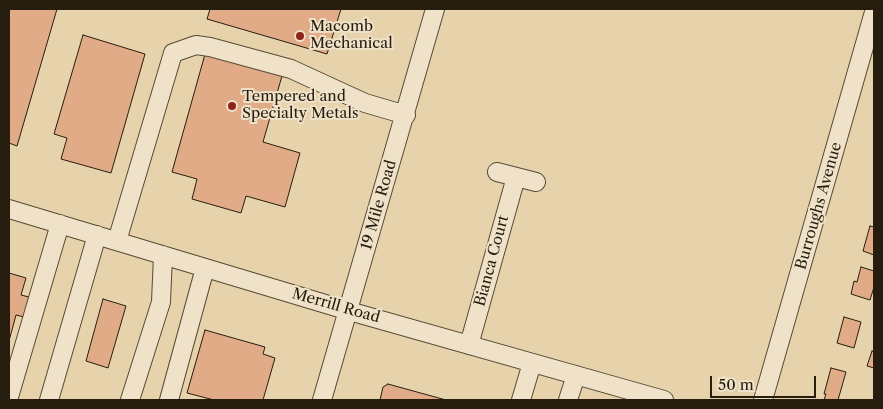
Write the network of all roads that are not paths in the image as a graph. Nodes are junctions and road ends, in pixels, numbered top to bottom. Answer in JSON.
{"nodes":[{"id":1,"x":435,"y":9,"type":"edge"},
{"id":2,"x":874,"y":12,"type":"edge"},
{"id":3,"x":406,"y":114,"type":"junction"},
{"id":4,"x":497,"y":172,"type":"dead end"},
{"id":5,"x":516,"y":177,"type":"junction"},
{"id":6,"x":536,"y":182,"type":"dead end"},
{"id":7,"x":9,"y":208,"type":"edge"},
{"id":8,"x":60,"y":224,"type":"junction"},
{"id":9,"x":97,"y":235,"type":"junction"},
{"id":10,"x":117,"y":241,"type":"junction"},
{"id":11,"x":163,"y":255,"type":"junction"},
{"id":12,"x":205,"y":268,"type":"junction"},
{"id":13,"x":349,"y":310,"type":"junction"},
{"id":14,"x":470,"y":345,"type":"junction"},
{"id":15,"x":532,"y":363,"type":"junction"},
{"id":16,"x":576,"y":375,"type":"junction"},
{"id":17,"x":9,"y":397,"type":"edge"},
{"id":18,"x":49,"y":400,"type":"edge"},
{"id":19,"x":130,"y":400,"type":"edge"},
{"id":20,"x":169,"y":400,"type":"edge"},
{"id":21,"x":322,"y":400,"type":"edge"},
{"id":22,"x":521,"y":400,"type":"edge"},
{"id":23,"x":568,"y":400,"type":"edge"},
{"id":24,"x":664,"y":400,"type":"edge"},
{"id":25,"x":763,"y":400,"type":"edge"}],
"edges":[{"from":1,"to":3,"type":"street","name":"19 Mile Road"},
{"from":2,"to":25,"type":"street","name":"Burroughs Avenue"},
{"from":3,"to":10,"type":"street"},
{"from":3,"to":13,"type":"street","name":"19 Mile Road"},
{"from":4,"to":5,"type":"street"},
{"from":5,"to":6,"type":"street"},
{"from":5,"to":14,"type":"street","name":"Bianca Court"},
{"from":7,"to":8,"type":"street","name":"Merrill Road"},
{"from":8,"to":9,"type":"street","name":"Merrill Road"},
{"from":8,"to":17,"type":"street"},
{"from":9,"to":10,"type":"street","name":"Merrill Road"},
{"from":9,"to":18,"type":"street"},
{"from":10,"to":11,"type":"street","name":"Merrill Road"},
{"from":11,"to":12,"type":"street","name":"Merrill Road"},
{"from":11,"to":19,"type":"street"},
{"from":12,"to":13,"type":"street","name":"Merrill Road"},
{"from":12,"to":20,"type":"street"},
{"from":13,"to":14,"type":"street","name":"Merrill Road"},
{"from":13,"to":21,"type":"street","name":"19 Mile Road"},
{"from":14,"to":15,"type":"street","name":"Merrill Road"},
{"from":15,"to":16,"type":"street","name":"Merrill Road"},
{"from":15,"to":22,"type":"street"},
{"from":16,"to":23,"type":"street"},
{"from":16,"to":24,"type":"street","name":"Merrill Road"}]}
